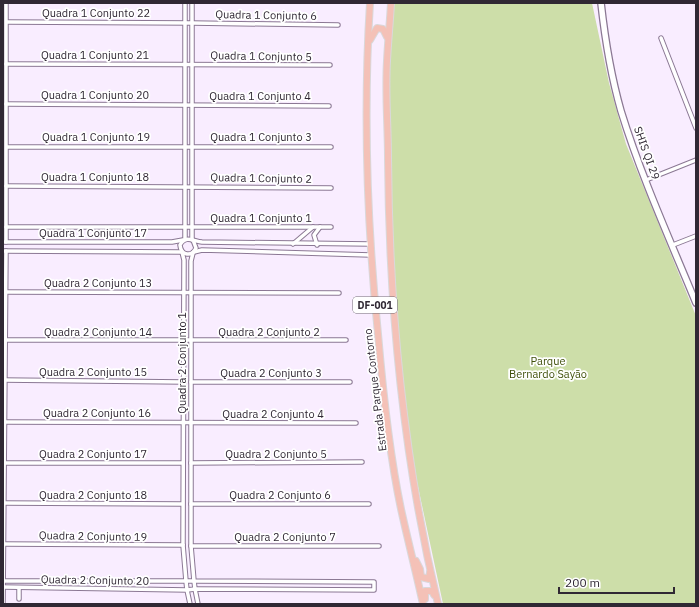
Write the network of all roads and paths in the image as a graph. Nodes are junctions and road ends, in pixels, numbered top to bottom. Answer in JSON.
{"nodes":[{"id":1,"x":6,"y":3,"type":"edge"},
{"id":2,"x":185,"y":3,"type":"edge"},
{"id":3,"x":192,"y":3,"type":"edge"},
{"id":4,"x":370,"y":3,"type":"edge"},
{"id":5,"x":391,"y":3,"type":"edge"},
{"id":6,"x":601,"y":3,"type":"edge"},
{"id":7,"x":6,"y":22,"type":"junction"},
{"id":8,"x":192,"y":22,"type":"junction"},
{"id":9,"x":185,"y":23,"type":"junction"},
{"id":10,"x":338,"y":25,"type":"dead end"},
{"id":11,"x":661,"y":38,"type":"dead end"},
{"id":12,"x":388,"y":43,"type":"junction"},
{"id":13,"x":367,"y":45,"type":"junction"},
{"id":14,"x":6,"y":64,"type":"junction"},
{"id":15,"x":185,"y":64,"type":"junction"},
{"id":16,"x":192,"y":64,"type":"junction"},
{"id":17,"x":330,"y":65,"type":"dead end"},
{"id":18,"x":4,"y":89,"type":"edge"},
{"id":19,"x":6,"y":104,"type":"junction"},
{"id":20,"x":185,"y":105,"type":"junction"},
{"id":21,"x":192,"y":105,"type":"junction"},
{"id":22,"x":329,"y":106,"type":"dead end"},
{"id":23,"x":696,"y":128,"type":"edge"},
{"id":24,"x":184,"y":146,"type":"junction"},
{"id":25,"x":192,"y":146,"type":"junction"},
{"id":26,"x":7,"y":147,"type":"junction"},
{"id":27,"x":330,"y":147,"type":"dead end"},
{"id":28,"x":696,"y":160,"type":"edge"},
{"id":29,"x":646,"y":180,"type":"junction"},
{"id":30,"x":6,"y":186,"type":"junction"},
{"id":31,"x":191,"y":186,"type":"junction"},
{"id":32,"x":185,"y":187,"type":"junction"},
{"id":33,"x":331,"y":188,"type":"dead end"},
{"id":34,"x":6,"y":227,"type":"junction"},
{"id":35,"x":313,"y":227,"type":"junction"},
{"id":36,"x":320,"y":227,"type":"junction"},
{"id":37,"x":331,"y":227,"type":"dead end"},
{"id":38,"x":184,"y":228,"type":"junction"},
{"id":39,"x":192,"y":228,"type":"junction"},
{"id":40,"x":696,"y":236,"type":"edge"},
{"id":41,"x":184,"y":240,"type":"junction"},
{"id":42,"x":192,"y":240,"type":"junction"},
{"id":43,"x":4,"y":242,"type":"edge"},
{"id":44,"x":12,"y":242,"type":"junction"},
{"id":45,"x":293,"y":244,"type":"junction"},
{"id":46,"x":319,"y":244,"type":"junction"},
{"id":47,"x":370,"y":244,"type":"junction"},
{"id":48,"x":335,"y":245,"type":"junction"},
{"id":49,"x":673,"y":245,"type":"junction"},
{"id":50,"x":4,"y":251,"type":"edge"},
{"id":51,"x":11,"y":251,"type":"junction"},
{"id":52,"x":182,"y":252,"type":"junction"},
{"id":53,"x":194,"y":252,"type":"junction"},
{"id":54,"x":321,"y":253,"type":"junction"},
{"id":55,"x":335,"y":254,"type":"junction"},
{"id":56,"x":370,"y":255,"type":"junction"},
{"id":57,"x":5,"y":292,"type":"junction"},
{"id":58,"x":183,"y":292,"type":"junction"},
{"id":59,"x":192,"y":292,"type":"junction"},
{"id":60,"x":339,"y":293,"type":"dead end"},
{"id":61,"x":696,"y":303,"type":"edge"},
{"id":62,"x":4,"y":340,"type":"junction"},
{"id":63,"x":346,"y":340,"type":"dead end"},
{"id":64,"x":184,"y":341,"type":"junction"},
{"id":65,"x":191,"y":341,"type":"junction"},
{"id":66,"x":4,"y":380,"type":"edge"},
{"id":67,"x":183,"y":382,"type":"junction"},
{"id":68,"x":191,"y":382,"type":"junction"},
{"id":69,"x":350,"y":382,"type":"dead end"},
{"id":70,"x":4,"y":422,"type":"junction"},
{"id":71,"x":183,"y":423,"type":"junction"},
{"id":72,"x":190,"y":423,"type":"junction"},
{"id":73,"x":356,"y":423,"type":"dead end"},
{"id":74,"x":362,"y":462,"type":"dead end"},
{"id":75,"x":4,"y":463,"type":"edge"},
{"id":76,"x":183,"y":463,"type":"junction"},
{"id":77,"x":191,"y":463,"type":"junction"},
{"id":78,"x":3,"y":503,"type":"edge"},
{"id":79,"x":182,"y":504,"type":"junction"},
{"id":80,"x":191,"y":504,"type":"junction"},
{"id":81,"x":369,"y":504,"type":"dead end"},
{"id":82,"x":3,"y":544,"type":"edge"},
{"id":83,"x":183,"y":545,"type":"junction"},
{"id":84,"x":191,"y":546,"type":"junction"},
{"id":85,"x":379,"y":546,"type":"dead end"},
{"id":86,"x":413,"y":556,"type":"junction"},
{"id":87,"x":430,"y":564,"type":"junction"},
{"id":88,"x":3,"y":581,"type":"edge"},
{"id":89,"x":186,"y":581,"type":"junction"},
{"id":90,"x":194,"y":581,"type":"junction"},
{"id":91,"x":3,"y":587,"type":"edge"},
{"id":92,"x":19,"y":588,"type":"junction"},
{"id":93,"x":195,"y":589,"type":"junction"},
{"id":94,"x":187,"y":590,"type":"junction"},
{"id":95,"x":19,"y":598,"type":"dead end"},
{"id":96,"x":437,"y":602,"type":"edge"},
{"id":97,"x":3,"y":604,"type":"edge"},
{"id":98,"x":190,"y":604,"type":"edge"},
{"id":99,"x":198,"y":604,"type":"edge"},
{"id":100,"x":423,"y":604,"type":"edge"},
{"id":101,"x":426,"y":604,"type":"edge"}],
"edges":[{"from":1,"to":7,"type":"street"},
{"from":2,"to":9,"type":"street"},
{"from":3,"to":8,"type":"street"},
{"from":4,"to":13,"type":"main road","name":"Estrada Parque Contorno","number":"DF-001"},
{"from":5,"to":12,"type":"main road","number":"DF-001"},
{"from":6,"to":29,"type":"street","name":"SHIS QI 29"},
{"from":7,"to":9,"type":"street","name":"Quadra 1 Conjunto 22"},
{"from":7,"to":14,"type":"street"},
{"from":8,"to":9,"type":"street","name":"Quadra 1 Conjunto 22"},
{"from":8,"to":10,"type":"street","name":"Quadra 1 Conjunto 6"},
{"from":8,"to":16,"type":"street"},
{"from":9,"to":15,"type":"street"},
{"from":11,"to":23,"type":"street"},
{"from":12,"to":13,"type":"main road"},
{"from":12,"to":87,"type":"main road","number":"DF-001"},
{"from":13,"to":47,"type":"main road","name":"Estrada Parque Contorno","number":"DF-001"},
{"from":14,"to":15,"type":"street","name":"Quadra 1 Conjunto 21"},
{"from":14,"to":18,"type":"street"},
{"from":15,"to":16,"type":"street","name":"Quadra 1 Conjunto 5"},
{"from":15,"to":20,"type":"street"},
{"from":16,"to":17,"type":"street","name":"Quadra 1 Conjunto 5"},
{"from":16,"to":21,"type":"street"},
{"from":18,"to":19,"type":"street"},
{"from":19,"to":20,"type":"street","name":"Quadra 1 Conjunto 20"},
{"from":19,"to":26,"type":"street"},
{"from":20,"to":21,"type":"street","name":"Quadra 1 Conjunto 20"},
{"from":20,"to":24,"type":"street"},
{"from":21,"to":22,"type":"street","name":"Quadra 1 Conjunto 4"},
{"from":21,"to":25,"type":"street"},
{"from":24,"to":25,"type":"street","name":"Quadra 1 Conjunto 3"},
{"from":24,"to":26,"type":"street","name":"Quadra 1 Conjunto 19"},
{"from":24,"to":32,"type":"street"},
{"from":25,"to":27,"type":"street","name":"Quadra 1 Conjunto 3"},
{"from":25,"to":31,"type":"street"},
{"from":26,"to":30,"type":"street"},
{"from":28,"to":29,"type":"street"},
{"from":29,"to":49,"type":"street","name":"SHIS QI 29"},
{"from":30,"to":32,"type":"street","name":"Quadra 1 Conjunto 18"},
{"from":30,"to":34,"type":"street"},
{"from":31,"to":32,"type":"street","name":"Quadra 1 Conjunto 18"},
{"from":31,"to":33,"type":"street","name":"Quadra 1 Conjunto 2"},
{"from":31,"to":39,"type":"street"},
{"from":32,"to":38,"type":"street"},
{"from":34,"to":38,"type":"street","name":"Quadra 1 Conjunto 17"},
{"from":34,"to":43,"type":"street"},
{"from":35,"to":36,"type":"street","name":"Quadra 1 Conjunto 1"},
{"from":35,"to":39,"type":"street","name":"Quadra 1 Conjunto 1"},
{"from":35,"to":45,"type":"street"},
{"from":36,"to":37,"type":"street","name":"Quadra 1 Conjunto 1"},
{"from":36,"to":46,"type":"street"},
{"from":38,"to":39,"type":"street","name":"Quadra 1 Conjunto 1"},
{"from":38,"to":41,"type":"street"},
{"from":39,"to":42,"type":"street"},
{"from":40,"to":49,"type":"street"},
{"from":41,"to":42,"type":"street"},
{"from":41,"to":44,"type":"street","name":"Quadra 1 Conjunto 17"},
{"from":41,"to":52,"type":"street"},
{"from":42,"to":45,"type":"street"},
{"from":42,"to":53,"type":"street"},
{"from":43,"to":44,"type":"street","name":"Quadra 1 Conjunto 17"},
{"from":44,"to":51,"type":"street"},
{"from":45,"to":46,"type":"street"},
{"from":46,"to":48,"type":"street"},
{"from":46,"to":54,"type":"street"},
{"from":47,"to":48,"type":"street"},
{"from":47,"to":56,"type":"main road","name":"Estrada Parque Contorno","number":"DF-001"},
{"from":48,"to":55,"type":"street"},
{"from":49,"to":61,"type":"street","name":"SHIS QI 29"},
{"from":50,"to":51,"type":"street"},
{"from":50,"to":57,"type":"street"},
{"from":51,"to":52,"type":"street"},
{"from":52,"to":53,"type":"street"},
{"from":52,"to":58,"type":"street"},
{"from":53,"to":54,"type":"street"},
{"from":53,"to":59,"type":"street","name":"Quadra 2 Conjunto 1"},
{"from":54,"to":55,"type":"street"},
{"from":55,"to":56,"type":"street"},
{"from":56,"to":86,"type":"main road","name":"Estrada Parque Contorno","number":"DF-001"},
{"from":57,"to":58,"type":"street","name":"Quadra 2 Conjunto 13"},
{"from":57,"to":62,"type":"street"},
{"from":58,"to":59,"type":"street","name":"Quadra 2 Conjunto 13"},
{"from":58,"to":64,"type":"street"},
{"from":59,"to":60,"type":"street"},
{"from":59,"to":65,"type":"street","name":"Quadra 2 Conjunto 1"},
{"from":62,"to":64,"type":"street","name":"Quadra 2 Conjunto 14"},
{"from":62,"to":66,"type":"street"},
{"from":63,"to":65,"type":"street","name":"Quadra 2 Conjunto 2"},
{"from":64,"to":65,"type":"street","name":"Quadra 2 Conjunto 14"},
{"from":64,"to":67,"type":"street"},
{"from":65,"to":68,"type":"street","name":"Quadra 2 Conjunto 1"},
{"from":66,"to":67,"type":"street","name":"Quadra 2 Conjunto 15"},
{"from":66,"to":70,"type":"street"},
{"from":67,"to":71,"type":"street"},
{"from":68,"to":69,"type":"street","name":"Quadra 2 Conjunto 3"},
{"from":68,"to":72,"type":"street","name":"Quadra 2 Conjunto 1"},
{"from":70,"to":71,"type":"street","name":"Quadra 2 Conjunto 16"},
{"from":70,"to":75,"type":"street"},
{"from":71,"to":72,"type":"street","name":"Quadra 2 Conjunto 16"},
{"from":71,"to":76,"type":"street"},
{"from":72,"to":73,"type":"street","name":"Quadra 2 Conjunto 4"},
{"from":72,"to":77,"type":"street","name":"Quadra 2 Conjunto 1"},
{"from":74,"to":77,"type":"street","name":"Quadra 2 Conjunto 5"},
{"from":75,"to":76,"type":"street","name":"Quadra 2 Conjunto 17"},
{"from":75,"to":78,"type":"street"},
{"from":76,"to":79,"type":"street"},
{"from":77,"to":80,"type":"street","name":"Quadra 2 Conjunto 1"},
{"from":78,"to":79,"type":"street","name":"Quadra 2 Conjunto 18"},
{"from":78,"to":82,"type":"street"},
{"from":79,"to":83,"type":"street"},
{"from":80,"to":81,"type":"street","name":"Quadra 2 Conjunto 6"},
{"from":80,"to":84,"type":"street","name":"Quadra 2 Conjunto 1"},
{"from":82,"to":83,"type":"street","name":"Quadra 2 Conjunto 19"},
{"from":82,"to":88,"type":"street"},
{"from":83,"to":89,"type":"street"},
{"from":84,"to":85,"type":"street","name":"Quadra 2 Conjunto 7"},
{"from":84,"to":90,"type":"street","name":"Quadra 2 Conjunto 1"},
{"from":86,"to":87,"type":"main road"},
{"from":86,"to":100,"type":"main road","name":"Estrada Parque Contorno","number":"DF-001"},
{"from":87,"to":96,"type":"main road","number":"DF-001"},
{"from":88,"to":89,"type":"street"},
{"from":88,"to":91,"type":"street"},
{"from":89,"to":90,"type":"street"},
{"from":89,"to":94,"type":"street"},
{"from":90,"to":93,"type":"street","name":"Quadra 2 Conjunto 1"},
{"from":90,"to":93,"type":"street"},
{"from":91,"to":92,"type":"street","name":"Quadra 2 Conjunto 20"},
{"from":91,"to":97,"type":"street"},
{"from":92,"to":94,"type":"street","name":"Quadra 2 Conjunto 20"},
{"from":92,"to":95,"type":"street"},
{"from":93,"to":94,"type":"street","name":"Quadra 2 Conjunto 20"},
{"from":93,"to":99,"type":"street"},
{"from":94,"to":98,"type":"street"},
{"from":96,"to":101,"type":"main road"}]}
